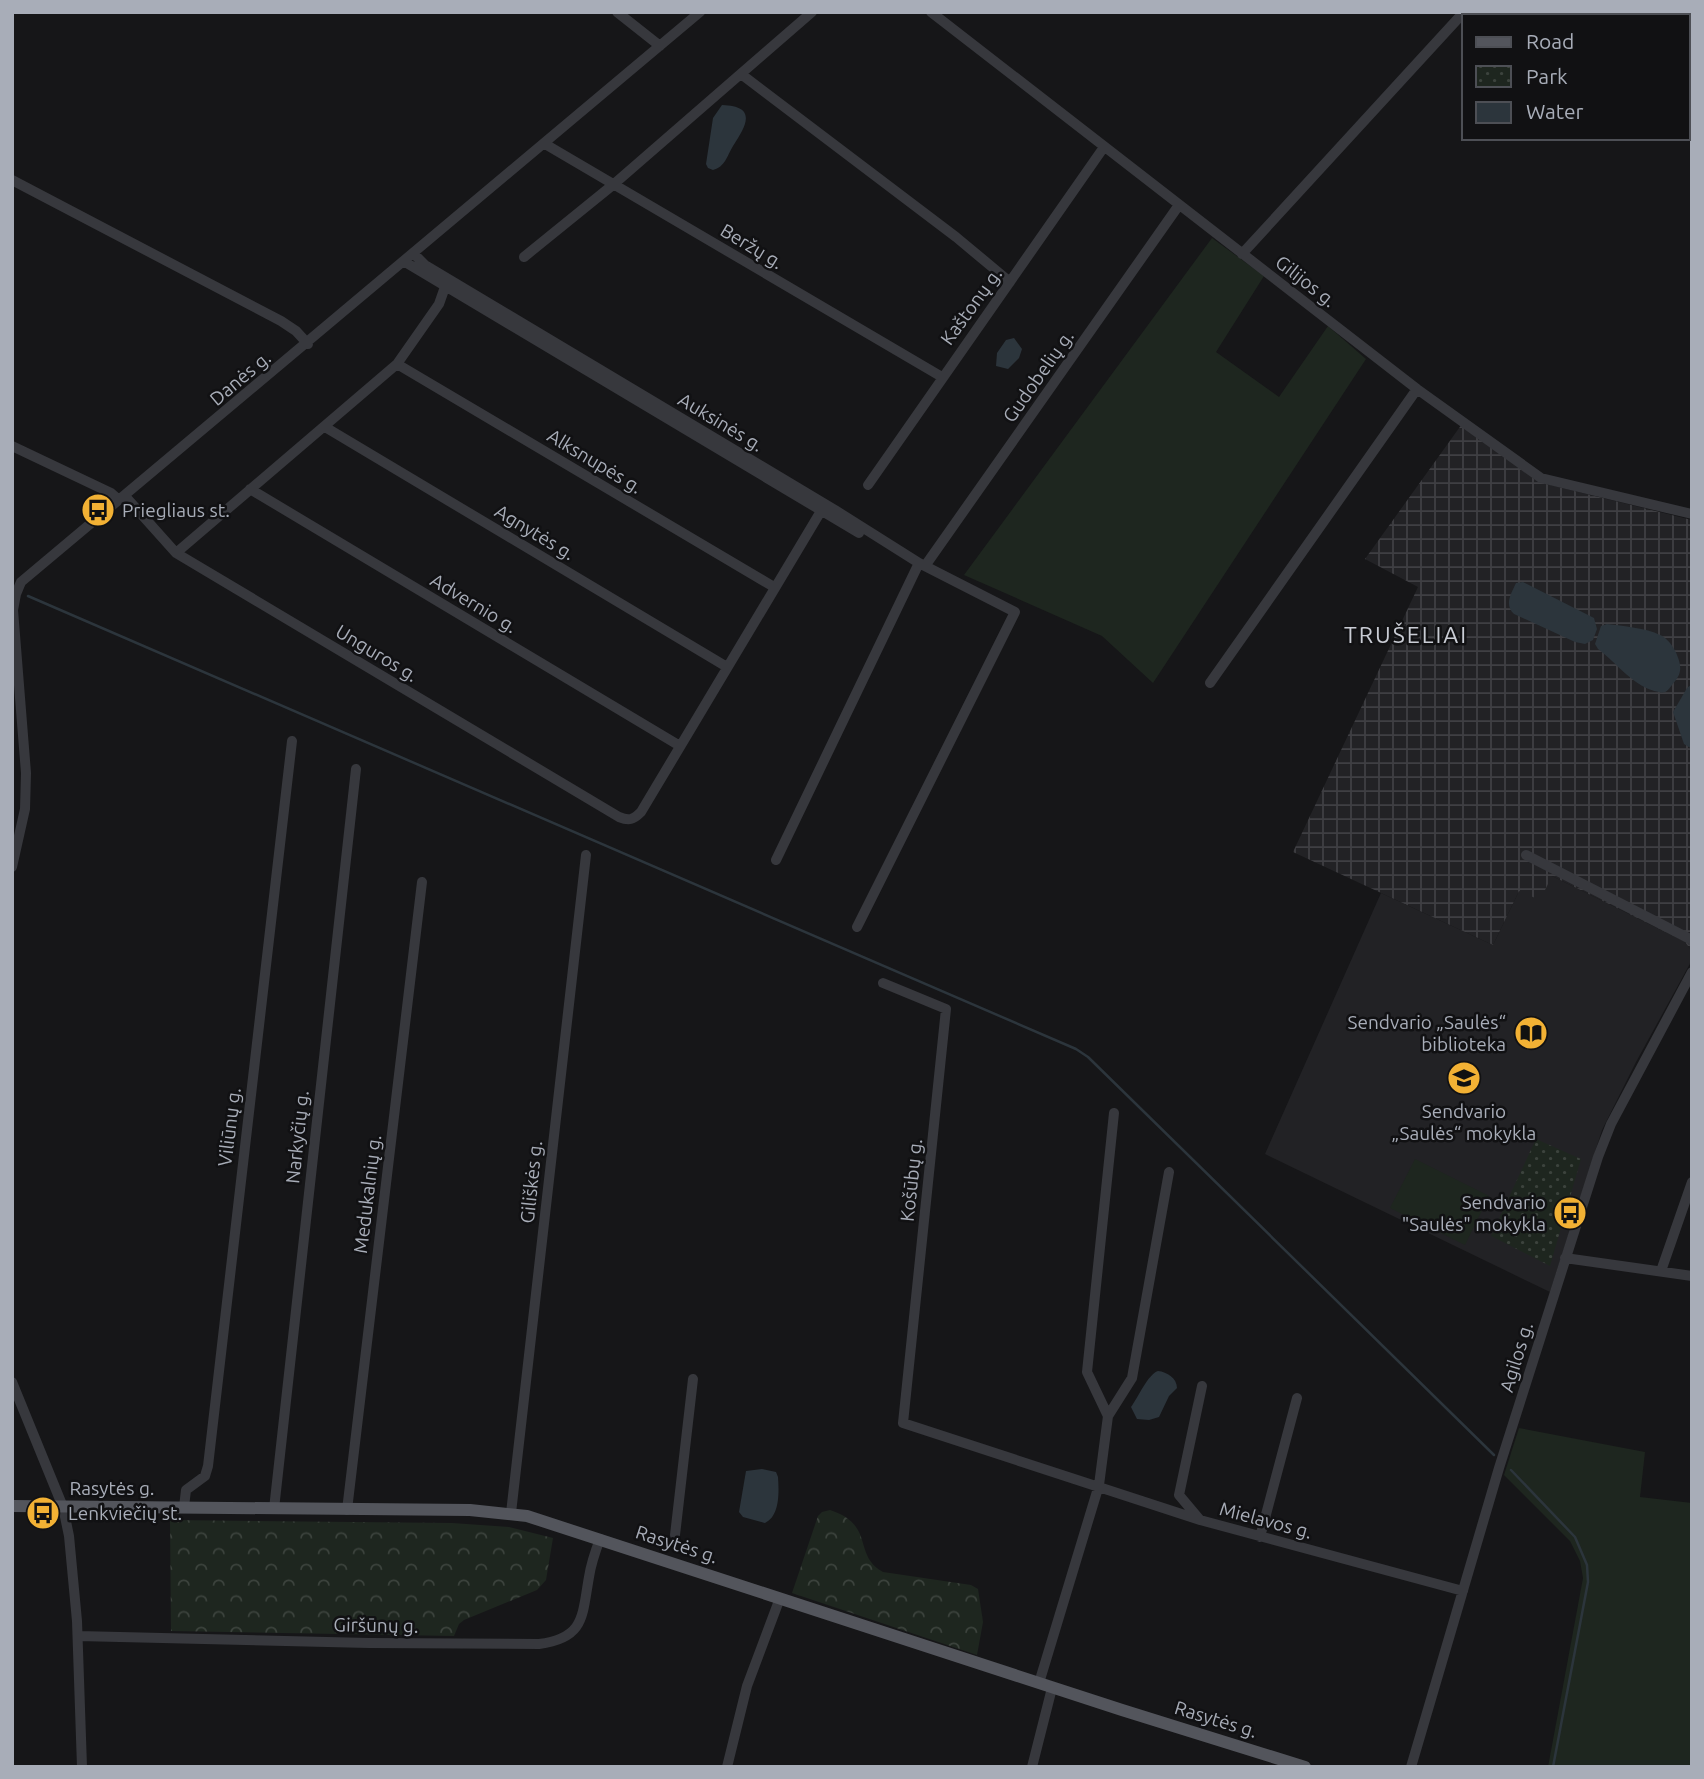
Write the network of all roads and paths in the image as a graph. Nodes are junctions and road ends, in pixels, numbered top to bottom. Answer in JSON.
{"nodes":[{"id":1,"x":617,"y":12,"type":"edge"},
{"id":2,"x":700,"y":12,"type":"edge"},
{"id":3,"x":812,"y":12,"type":"edge"},
{"id":4,"x":931,"y":12,"type":"edge"},
{"id":5,"x":1462,"y":14,"type":"edge"},
{"id":6,"x":660,"y":46,"type":"junction"},
{"id":7,"x":741,"y":74,"type":"junction"},
{"id":8,"x":545,"y":144,"type":"junction"},
{"id":9,"x":1104,"y":147,"type":"junction"},
{"id":10,"x":12,"y":180,"type":"edge"},
{"id":11,"x":614,"y":184,"type":"junction"},
{"id":12,"x":1180,"y":205,"type":"junction"},
{"id":13,"x":1242,"y":254,"type":"junction"},
{"id":14,"x":524,"y":257,"type":"dead end"},
{"id":15,"x":409,"y":258,"type":"junction"},
{"id":16,"x":1010,"y":282,"type":"junction"},
{"id":17,"x":445,"y":287,"type":"junction"},
{"id":18,"x":308,"y":344,"type":"junction"},
{"id":19,"x":397,"y":364,"type":"junction"},
{"id":20,"x":942,"y":377,"type":"junction"},
{"id":21,"x":1418,"y":389,"type":"junction"},
{"id":22,"x":325,"y":426,"type":"junction"},
{"id":23,"x":12,"y":446,"type":"edge"},
{"id":24,"x":867,"y":485,"type":"dead end"},
{"id":25,"x":250,"y":489,"type":"junction"},
{"id":26,"x":122,"y":498,"type":"junction"},
{"id":27,"x":821,"y":511,"type":"junction"},
{"id":28,"x":1692,"y":514,"type":"edge"},
{"id":29,"x":859,"y":533,"type":"dead end"},
{"id":30,"x":176,"y":553,"type":"junction"},
{"id":31,"x":922,"y":565,"type":"junction"},
{"id":32,"x":774,"y":587,"type":"junction"},
{"id":33,"x":13,"y":601,"type":"edge"},
{"id":34,"x":727,"y":667,"type":"junction"},
{"id":35,"x":1210,"y":683,"type":"dead end"},
{"id":36,"x":292,"y":741,"type":"dead end"},
{"id":37,"x":680,"y":746,"type":"junction"},
{"id":38,"x":356,"y":769,"type":"dead end"},
{"id":39,"x":586,"y":855,"type":"dead end"},
{"id":40,"x":1526,"y":855,"type":"dead end"},
{"id":41,"x":776,"y":859,"type":"dead end"},
{"id":42,"x":12,"y":867,"type":"edge"},
{"id":43,"x":422,"y":882,"type":"dead end"},
{"id":44,"x":857,"y":927,"type":"dead end"},
{"id":45,"x":1692,"y":940,"type":"edge"},
{"id":46,"x":1692,"y":972,"type":"edge"},
{"id":47,"x":883,"y":983,"type":"dead end"},
{"id":48,"x":1114,"y":1112,"type":"dead end"},
{"id":49,"x":1169,"y":1172,"type":"dead end"},
{"id":50,"x":1692,"y":1182,"type":"edge"},
{"id":51,"x":1565,"y":1258,"type":"junction"},
{"id":52,"x":1661,"y":1271,"type":"junction"},
{"id":53,"x":1692,"y":1276,"type":"edge"},
{"id":54,"x":692,"y":1379,"type":"dead end"},
{"id":55,"x":12,"y":1382,"type":"edge"},
{"id":56,"x":1202,"y":1386,"type":"dead end"},
{"id":57,"x":1297,"y":1398,"type":"dead end"},
{"id":58,"x":1108,"y":1416,"type":"junction"},
{"id":59,"x":1099,"y":1485,"type":"junction"},
{"id":60,"x":12,"y":1506,"type":"edge"},
{"id":61,"x":63,"y":1507,"type":"junction"},
{"id":62,"x":184,"y":1507,"type":"junction"},
{"id":63,"x":274,"y":1509,"type":"junction"},
{"id":64,"x":347,"y":1510,"type":"junction"},
{"id":65,"x":511,"y":1513,"type":"junction"},
{"id":66,"x":1200,"y":1520,"type":"junction"},
{"id":67,"x":676,"y":1535,"type":"dead end"},
{"id":68,"x":1260,"y":1537,"type":"junction"},
{"id":69,"x":600,"y":1539,"type":"junction"},
{"id":70,"x":1463,"y":1591,"type":"junction"},
{"id":71,"x":780,"y":1598,"type":"junction"},
{"id":72,"x":78,"y":1636,"type":"junction"},
{"id":73,"x":1039,"y":1683,"type":"junction"},
{"id":74,"x":1052,"y":1688,"type":"junction"},
{"id":75,"x":82,"y":1767,"type":"edge"},
{"id":76,"x":727,"y":1767,"type":"edge"},
{"id":77,"x":1032,"y":1767,"type":"edge"},
{"id":78,"x":1305,"y":1767,"type":"edge"},
{"id":79,"x":1411,"y":1767,"type":"edge"}],
"edges":[{"from":1,"to":6,"type":"street"},
{"from":2,"to":6,"type":"street","name":"Danės g."},
{"from":3,"to":7,"type":"street"},
{"from":4,"to":9,"type":"street","name":"Gilijos g."},
{"from":5,"to":13,"type":"street"},
{"from":6,"to":8,"type":"street","name":"Danės g."},
{"from":7,"to":11,"type":"street"},
{"from":7,"to":16,"type":"street"},
{"from":8,"to":11,"type":"street","name":"Beržų g."},
{"from":8,"to":15,"type":"street","name":"Danės g."},
{"from":9,"to":12,"type":"street","name":"Gilijos g."},
{"from":9,"to":16,"type":"street","name":"Kaštonų g."},
{"from":10,"to":18,"type":"street"},
{"from":11,"to":14,"type":"street"},
{"from":11,"to":20,"type":"street","name":"Beržų g."},
{"from":12,"to":13,"type":"street","name":"Gilijos g."},
{"from":12,"to":31,"type":"street","name":"Gudobelių g."},
{"from":13,"to":21,"type":"street","name":"Gilijos g."},
{"from":15,"to":17,"type":"street"},
{"from":15,"to":18,"type":"street","name":"Danės g."},
{"from":15,"to":31,"type":"street","name":"Auksinės g."},
{"from":16,"to":20,"type":"street","name":"Kaštonų g."},
{"from":17,"to":19,"type":"street"},
{"from":17,"to":27,"type":"street"},
{"from":18,"to":26,"type":"street","name":"Danės g."},
{"from":19,"to":22,"type":"street"},
{"from":19,"to":32,"type":"street","name":"Alksnupės g."},
{"from":20,"to":24,"type":"street","name":"Kaštonų g."},
{"from":21,"to":28,"type":"street","name":"Gilijos g."},
{"from":21,"to":35,"type":"street"},
{"from":22,"to":25,"type":"street"},
{"from":22,"to":34,"type":"street","name":"Agnytės g."},
{"from":23,"to":26,"type":"street","name":"Unguros g."},
{"from":25,"to":30,"type":"street"},
{"from":25,"to":37,"type":"street","name":"Advernio g."},
{"from":26,"to":30,"type":"street","name":"Unguros g."},
{"from":26,"to":33,"type":"street","name":"Danės g."},
{"from":27,"to":29,"type":"street"},
{"from":27,"to":32,"type":"street"},
{"from":30,"to":37,"type":"street","name":"Unguros g."},
{"from":31,"to":41,"type":"street","name":"Gudobelių g."},
{"from":31,"to":44,"type":"street","name":"Auksinės g."},
{"from":32,"to":34,"type":"street"},
{"from":33,"to":42,"type":"street","name":"Danės g."},
{"from":34,"to":37,"type":"street"},
{"from":36,"to":62,"type":"street","name":"Viliūnų g."},
{"from":38,"to":63,"type":"street","name":"Narkyčių g."},
{"from":39,"to":65,"type":"street","name":"Giliškės g."},
{"from":40,"to":45,"type":"street"},
{"from":43,"to":64,"type":"street","name":"Medukalnių g."},
{"from":46,"to":51,"type":"street","name":"Agilos g."},
{"from":47,"to":59,"type":"street","name":"Košūbų g."},
{"from":48,"to":58,"type":"street"},
{"from":49,"to":58,"type":"street"},
{"from":50,"to":52,"type":"street"},
{"from":51,"to":52,"type":"street"},
{"from":51,"to":70,"type":"street","name":"Agilos g."},
{"from":52,"to":53,"type":"street"},
{"from":54,"to":67,"type":"street"},
{"from":55,"to":61,"type":"street"},
{"from":56,"to":66,"type":"street","name":"Mielavos g."},
{"from":57,"to":68,"type":"street"},
{"from":58,"to":59,"type":"street"},
{"from":59,"to":66,"type":"street"},
{"from":59,"to":73,"type":"street"},
{"from":60,"to":61,"type":"main road","name":"Rasytės g."},
{"from":61,"to":62,"type":"main road","name":"Rasytės g."},
{"from":61,"to":72,"type":"street"},
{"from":62,"to":63,"type":"main road","name":"Rasytės g."},
{"from":63,"to":64,"type":"main road","name":"Rasytės g."},
{"from":64,"to":65,"type":"main road","name":"Rasytės g."},
{"from":65,"to":69,"type":"main road","name":"Rasytės g."},
{"from":66,"to":68,"type":"street","name":"Mielavos g."},
{"from":68,"to":70,"type":"street","name":"Mielavos g."},
{"from":69,"to":71,"type":"main road","name":"Rasytės g."},
{"from":69,"to":72,"type":"street","name":"Giršūnų g."},
{"from":70,"to":79,"type":"street","name":"Agilos g."},
{"from":71,"to":73,"type":"main road","name":"Rasytės g."},
{"from":71,"to":76,"type":"street"},
{"from":72,"to":75,"type":"street"},
{"from":73,"to":74,"type":"main road","name":"Rasytės g."},
{"from":74,"to":77,"type":"street"},
{"from":74,"to":78,"type":"main road","name":"Rasytės g."}]}
